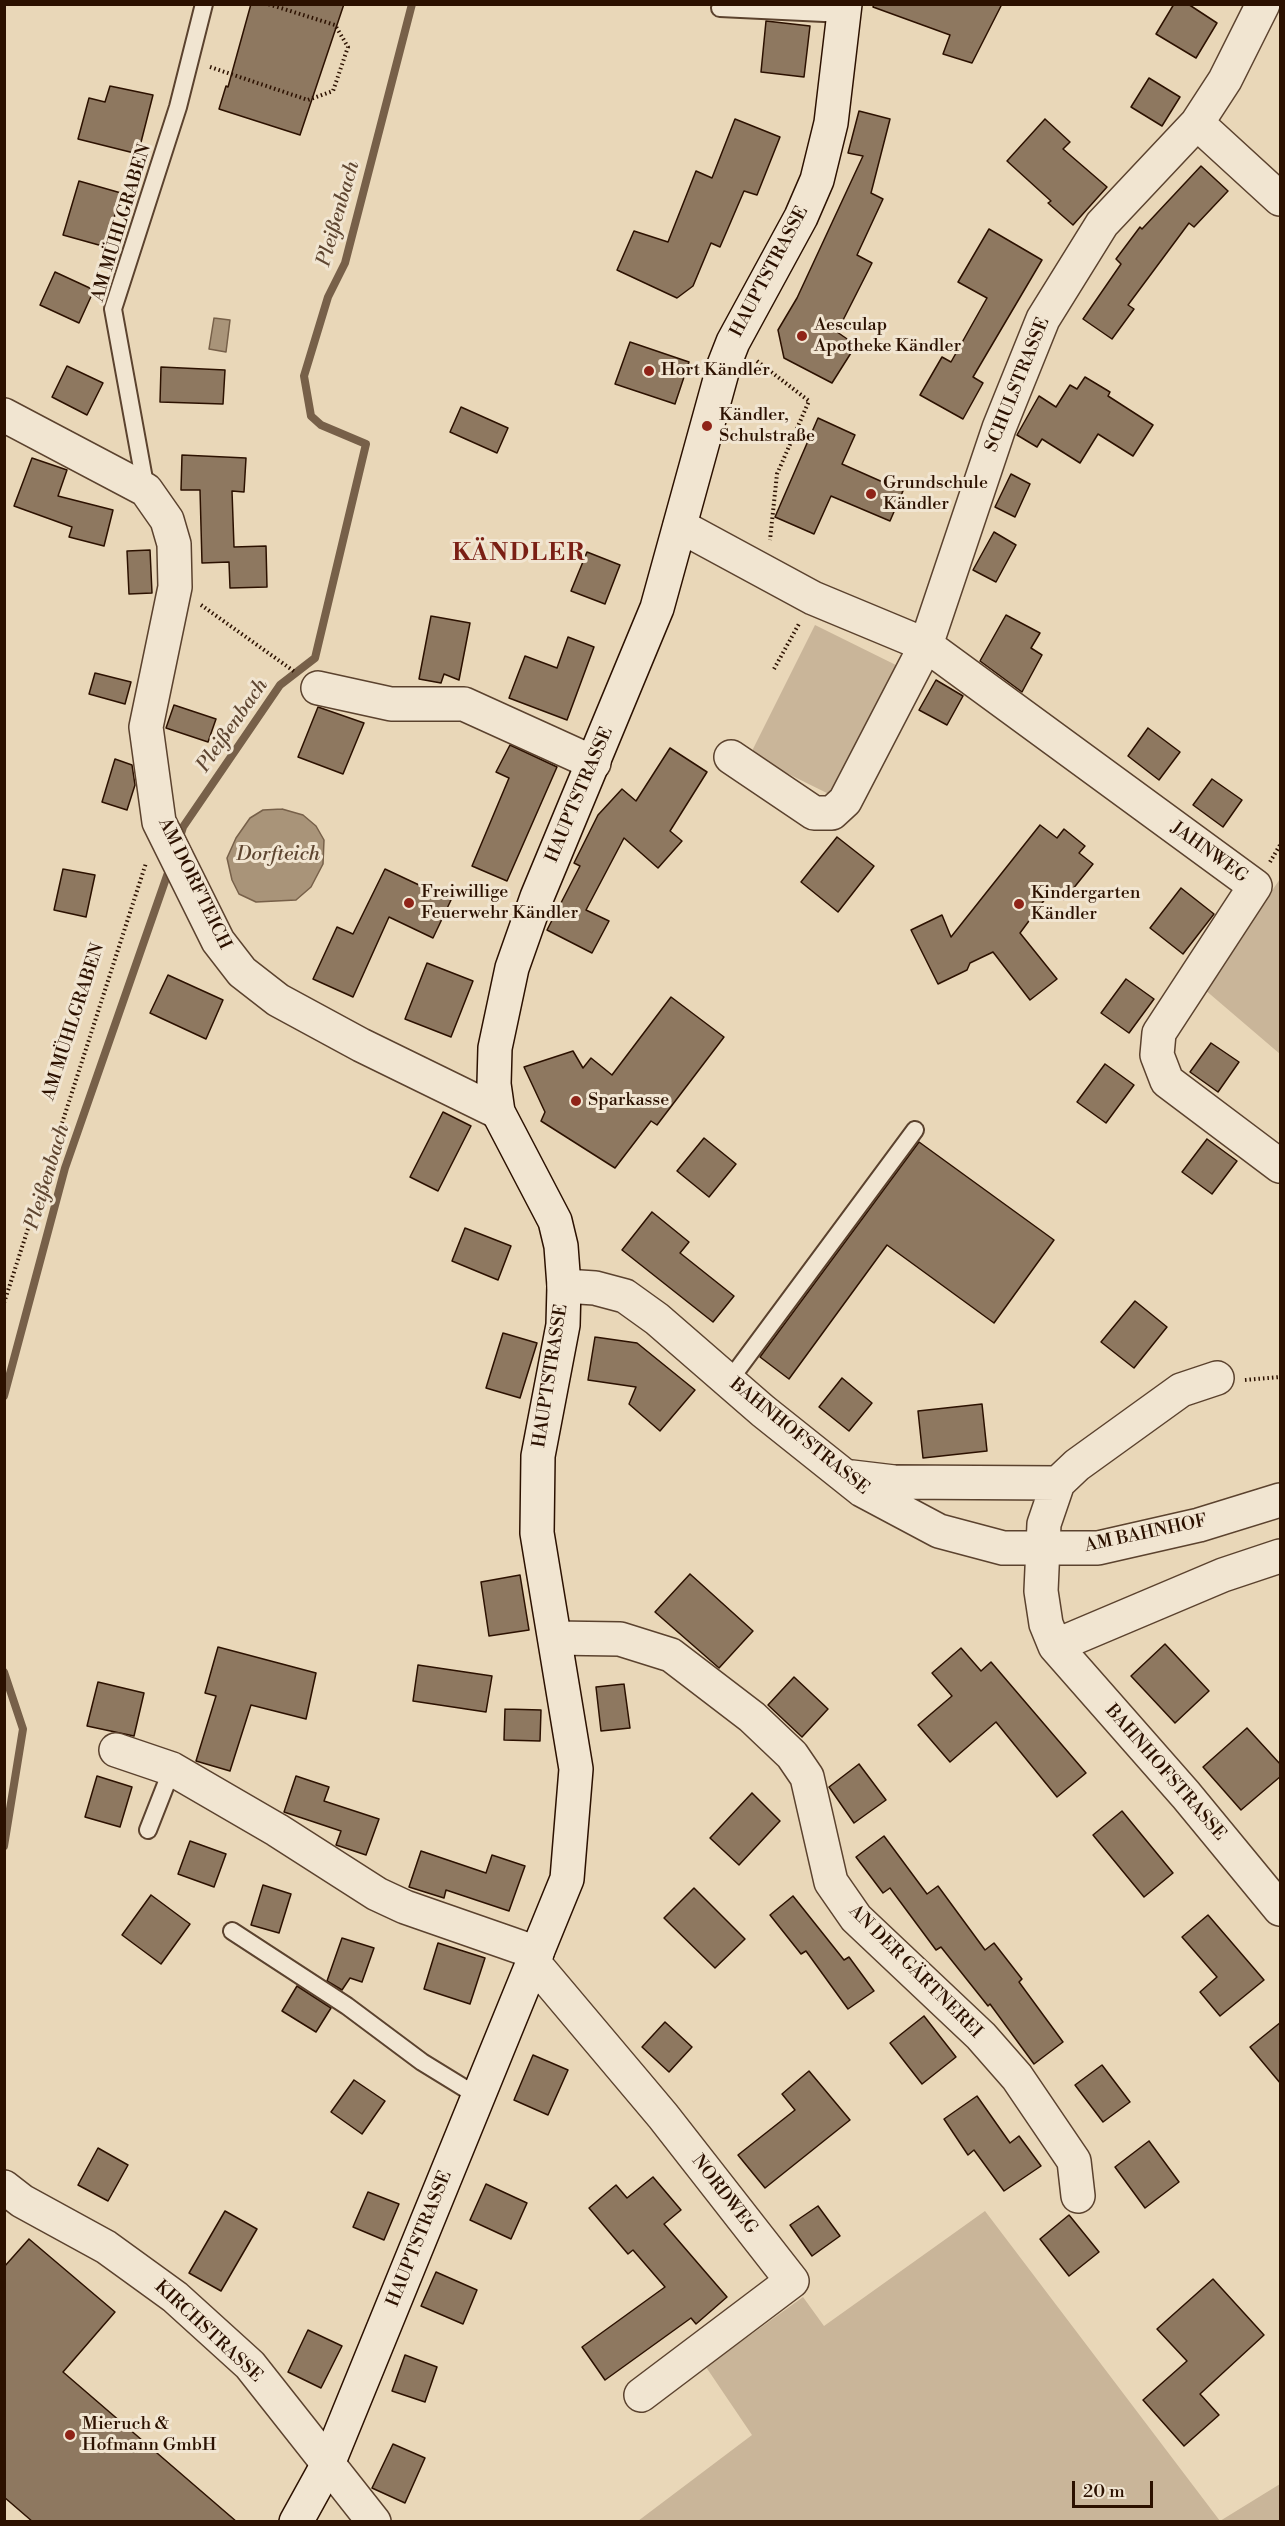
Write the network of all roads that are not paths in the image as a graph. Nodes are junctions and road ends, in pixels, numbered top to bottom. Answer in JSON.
{"nodes":[{"id":1,"x":204,"y":4,"type":"edge"},
{"id":2,"x":1263,"y":4,"type":"edge"},
{"id":3,"x":720,"y":8,"type":"dead end"},
{"id":4,"x":845,"y":9,"type":"edge"},
{"id":5,"x":1197,"y":123,"type":"junction"},
{"id":6,"x":1281,"y":199,"type":"edge"},
{"id":7,"x":4,"y":415,"type":"edge"},
{"id":8,"x":146,"y":490,"type":"junction"},
{"id":9,"x":680,"y":526,"type":"junction"},
{"id":10,"x":926,"y":645,"type":"junction"},
{"id":11,"x":318,"y":688,"type":"dead end"},
{"id":12,"x":731,"y":757,"type":"dead end"},
{"id":13,"x":594,"y":764,"type":"junction"},
{"id":14,"x":498,"y":1112,"type":"junction"},
{"id":15,"x":915,"y":1130,"type":"dead end"},
{"id":16,"x":1281,"y":1166,"type":"edge"},
{"id":17,"x":564,"y":1286,"type":"junction"},
{"id":18,"x":1217,"y":1378,"type":"dead end"},
{"id":19,"x":729,"y":1381,"type":"junction"},
{"id":20,"x":844,"y":1476,"type":"junction"},
{"id":21,"x":1058,"y":1483,"type":"junction"},
{"id":22,"x":1281,"y":1500,"type":"edge"},
{"id":23,"x":1041,"y":1550,"type":"junction"},
{"id":24,"x":1281,"y":1556,"type":"edge"},
{"id":25,"x":555,"y":1638,"type":"junction"},
{"id":26,"x":1055,"y":1646,"type":"junction"},
{"id":27,"x":116,"y":1750,"type":"dead end"},
{"id":28,"x":172,"y":1769,"type":"junction"},
{"id":29,"x":148,"y":1830,"type":"dead end"},
{"id":30,"x":1281,"y":1909,"type":"edge"},
{"id":31,"x":232,"y":1931,"type":"dead end"},
{"id":32,"x":535,"y":1958,"type":"junction"},
{"id":33,"x":479,"y":2097,"type":"junction"},
{"id":34,"x":4,"y":2187,"type":"edge"},
{"id":35,"x":1078,"y":2196,"type":"dead end"},
{"id":36,"x":640,"y":2396,"type":"dead end"},
{"id":37,"x":328,"y":2463,"type":"junction"},
{"id":38,"x":296,"y":2522,"type":"edge"},
{"id":39,"x":374,"y":2522,"type":"edge"}],
"edges":[{"from":1,"to":8,"type":"lane","name":"AM MÜHLGRABEN"},
{"from":2,"to":5,"type":"street","name":"SCHULSTRASSE"},
{"from":3,"to":4,"type":"lane"},
{"from":4,"to":9,"type":"street","name":"HAUPTSTRASSE"},
{"from":5,"to":6,"type":"street"},
{"from":5,"to":10,"type":"street","name":"SCHULSTRASSE"},
{"from":7,"to":8,"type":"street","name":"AM DORFTEICH"},
{"from":8,"to":14,"type":"street","name":"AM DORFTEICH"},
{"from":9,"to":10,"type":"street"},
{"from":9,"to":13,"type":"street","name":"HAUPTSTRASSE"},
{"from":10,"to":12,"type":"street","name":"SCHULSTRASSE"},
{"from":10,"to":16,"type":"street","name":"JAHNWEG"},
{"from":11,"to":13,"type":"street"},
{"from":13,"to":14,"type":"street","name":"HAUPTSTRASSE"},
{"from":14,"to":17,"type":"street","name":"HAUPTSTRASSE"},
{"from":15,"to":19,"type":"lane"},
{"from":17,"to":19,"type":"street","name":"BAHNHOFSTRASSE"},
{"from":17,"to":25,"type":"street","name":"HAUPTSTRASSE"},
{"from":18,"to":21,"type":"street"},
{"from":19,"to":20,"type":"street","name":"BAHNHOFSTRASSE"},
{"from":20,"to":21,"type":"street"},
{"from":20,"to":23,"type":"street","name":"BAHNHOFSTRASSE"},
{"from":21,"to":23,"type":"street"},
{"from":22,"to":23,"type":"street","name":"AM BAHNHOF"},
{"from":23,"to":26,"type":"street","name":"BAHNHOFSTRASSE"},
{"from":24,"to":26,"type":"street"},
{"from":25,"to":32,"type":"street","name":"HAUPTSTRASSE"},
{"from":25,"to":35,"type":"street","name":"AN DER GÄRTNEREI"},
{"from":26,"to":30,"type":"street","name":"BAHNHOFSTRASSE"},
{"from":27,"to":28,"type":"street"},
{"from":28,"to":29,"type":"lane"},
{"from":28,"to":32,"type":"street"},
{"from":31,"to":33,"type":"lane"},
{"from":32,"to":33,"type":"street","name":"HAUPTSTRASSE"},
{"from":32,"to":36,"type":"street","name":"NORDWEG"},
{"from":33,"to":37,"type":"street","name":"HAUPTSTRASSE"},
{"from":34,"to":37,"type":"street","name":"KIRCHSTRASSE"},
{"from":37,"to":38,"type":"street","name":"HAUPTSTRASSE"},
{"from":37,"to":39,"type":"street","name":"KIRCHSTRASSE"}]}
